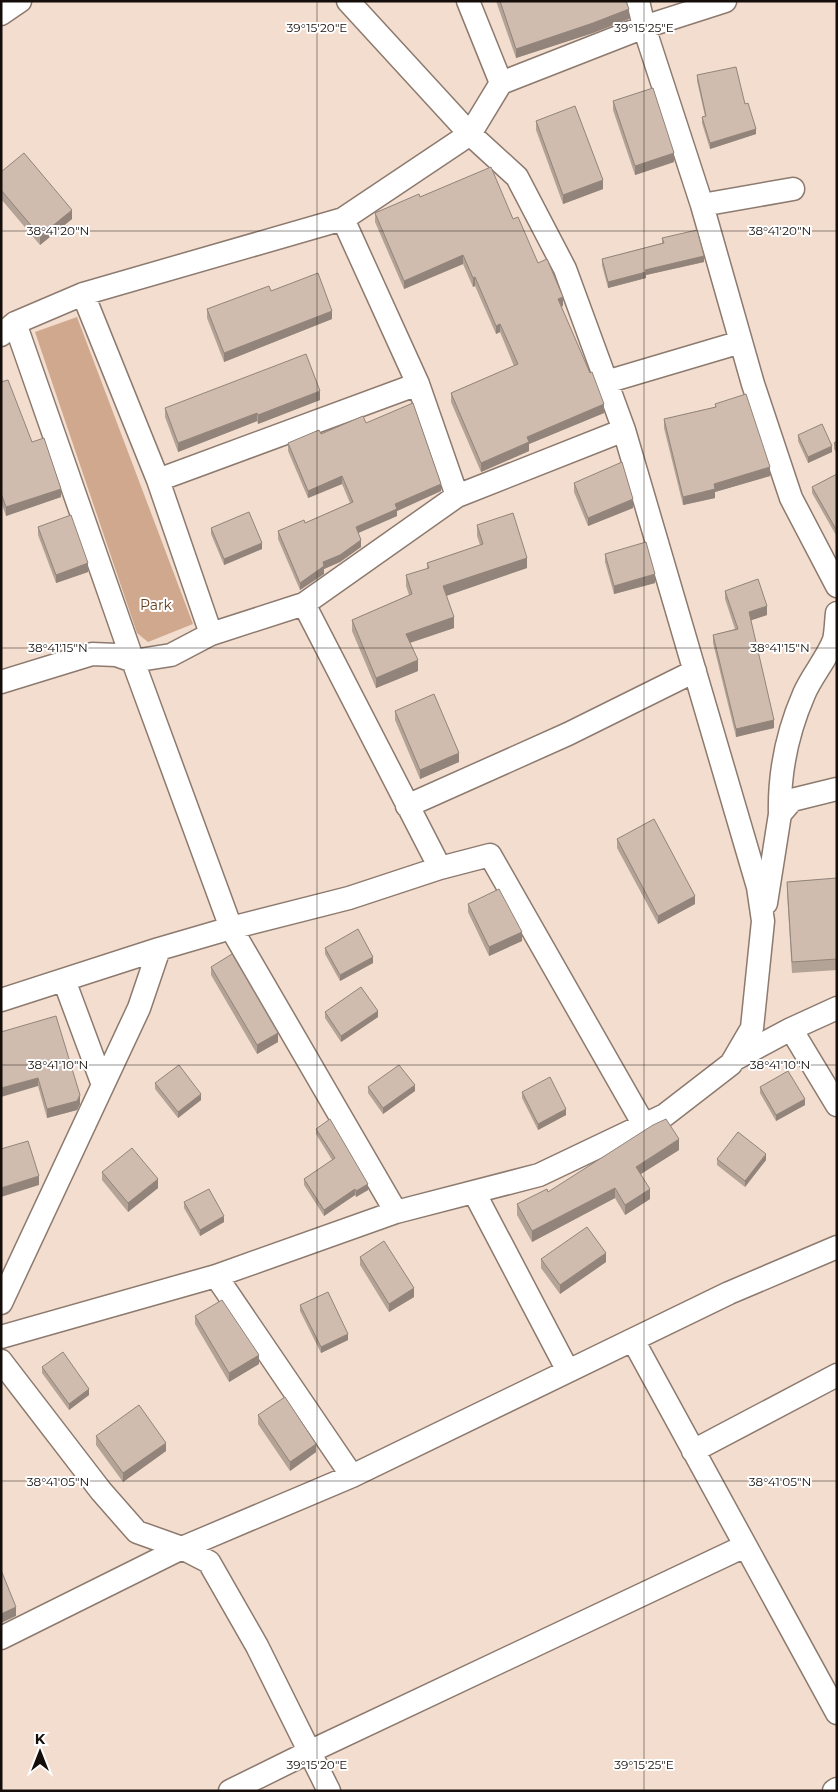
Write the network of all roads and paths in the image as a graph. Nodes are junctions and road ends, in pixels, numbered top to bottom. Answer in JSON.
{"nodes":[{"id":1,"x":20,"y":1,"type":"edge"},
{"id":2,"x":348,"y":1,"type":"edge"},
{"id":3,"x":468,"y":1,"type":"edge"},
{"id":4,"x":638,"y":1,"type":"edge"},
{"id":5,"x":725,"y":1,"type":"edge"},
{"id":6,"x":1,"y":14,"type":"edge"},
{"id":7,"x":644,"y":27,"type":"junction"},
{"id":8,"x":501,"y":84,"type":"junction"},
{"id":9,"x":470,"y":134,"type":"junction"},
{"id":10,"x":793,"y":189,"type":"dead end"},
{"id":11,"x":702,"y":205,"type":"junction"},
{"id":12,"x":343,"y":219,"type":"junction"},
{"id":13,"x":83,"y":294,"type":"junction"},
{"id":14,"x":8,"y":329,"type":"edge"},
{"id":15,"x":741,"y":342,"type":"junction"},
{"id":16,"x":606,"y":382,"type":"junction"},
{"id":17,"x":418,"y":384,"type":"junction"},
{"id":18,"x":624,"y":430,"type":"junction"},
{"id":19,"x":158,"y":480,"type":"junction"},
{"id":20,"x":457,"y":496,"type":"junction"},
{"id":21,"x":837,"y":586,"type":"edge"},
{"id":22,"x":304,"y":604,"type":"junction"},
{"id":23,"x":837,"y":613,"type":"edge"},
{"id":24,"x":211,"y":634,"type":"junction"},
{"id":25,"x":133,"y":661,"type":"junction"},
{"id":26,"x":695,"y":671,"type":"junction"},
{"id":27,"x":1,"y":682,"type":"edge"},
{"id":28,"x":837,"y":789,"type":"edge"},
{"id":29,"x":407,"y":806,"type":"junction"},
{"id":30,"x":780,"y":814,"type":"junction"},
{"id":31,"x":440,"y":868,"type":"junction"},
{"id":32,"x":763,"y":921,"type":"junction"},
{"id":33,"x":231,"y":928,"type":"junction"},
{"id":34,"x":159,"y":949,"type":"junction"},
{"id":35,"x":64,"y":980,"type":"junction"},
{"id":36,"x":1,"y":1000,"type":"edge"},
{"id":37,"x":837,"y":1008,"type":"edge"},
{"id":38,"x":791,"y":1029,"type":"junction"},
{"id":39,"x":735,"y":1059,"type":"junction"},
{"id":40,"x":103,"y":1085,"type":"junction"},
{"id":41,"x":837,"y":1105,"type":"edge"},
{"id":42,"x":644,"y":1126,"type":"junction"},
{"id":43,"x":474,"y":1192,"type":"junction"},
{"id":44,"x":396,"y":1212,"type":"junction"},
{"id":45,"x":837,"y":1247,"type":"edge"},
{"id":46,"x":216,"y":1276,"type":"junction"},
{"id":47,"x":1,"y":1303,"type":"edge"},
{"id":48,"x":1,"y":1337,"type":"edge"},
{"id":49,"x":633,"y":1340,"type":"junction"},
{"id":50,"x":1,"y":1361,"type":"edge"},
{"id":51,"x":568,"y":1371,"type":"junction"},
{"id":52,"x":837,"y":1376,"type":"edge"},
{"id":53,"x":693,"y":1450,"type":"junction"},
{"id":54,"x":352,"y":1476,"type":"junction"},
{"id":55,"x":745,"y":1546,"type":"junction"},
{"id":56,"x":182,"y":1548,"type":"junction"},
{"id":57,"x":1,"y":1638,"type":"edge"},
{"id":58,"x":837,"y":1713,"type":"edge"},
{"id":59,"x":309,"y":1752,"type":"junction"},
{"id":60,"x":230,"y":1791,"type":"edge"},
{"id":61,"x":329,"y":1791,"type":"edge"}],
"edges":[{"from":1,"to":6,"type":"street"},
{"from":2,"to":9,"type":"street"},
{"from":3,"to":8,"type":"street"},
{"from":4,"to":7,"type":"street"},
{"from":5,"to":7,"type":"street"},
{"from":7,"to":8,"type":"street"},
{"from":7,"to":11,"type":"street"},
{"from":8,"to":9,"type":"street"},
{"from":9,"to":12,"type":"street"},
{"from":9,"to":16,"type":"street"},
{"from":10,"to":11,"type":"street"},
{"from":11,"to":15,"type":"street"},
{"from":12,"to":13,"type":"street"},
{"from":12,"to":17,"type":"street"},
{"from":13,"to":14,"type":"street"},
{"from":13,"to":19,"type":"street"},
{"from":14,"to":25,"type":"street"},
{"from":15,"to":16,"type":"street"},
{"from":15,"to":21,"type":"street"},
{"from":16,"to":18,"type":"street"},
{"from":17,"to":19,"type":"street"},
{"from":17,"to":20,"type":"street"},
{"from":18,"to":20,"type":"street"},
{"from":18,"to":26,"type":"street"},
{"from":19,"to":24,"type":"street"},
{"from":20,"to":22,"type":"street"},
{"from":22,"to":24,"type":"street"},
{"from":22,"to":29,"type":"street"},
{"from":23,"to":30,"type":"street"},
{"from":24,"to":25,"type":"street"},
{"from":25,"to":27,"type":"street"},
{"from":25,"to":33,"type":"street"},
{"from":26,"to":29,"type":"street"},
{"from":26,"to":32,"type":"street"},
{"from":28,"to":30,"type":"street"},
{"from":29,"to":31,"type":"street"},
{"from":30,"to":32,"type":"street"},
{"from":31,"to":33,"type":"street"},
{"from":31,"to":42,"type":"street"},
{"from":32,"to":39,"type":"street"},
{"from":33,"to":34,"type":"street"},
{"from":33,"to":44,"type":"street"},
{"from":34,"to":35,"type":"street"},
{"from":34,"to":40,"type":"street"},
{"from":35,"to":36,"type":"street"},
{"from":35,"to":40,"type":"street"},
{"from":37,"to":38,"type":"street"},
{"from":38,"to":39,"type":"street"},
{"from":38,"to":41,"type":"street"},
{"from":39,"to":42,"type":"street"},
{"from":40,"to":47,"type":"street"},
{"from":42,"to":43,"type":"street"},
{"from":43,"to":44,"type":"street"},
{"from":43,"to":51,"type":"street"},
{"from":44,"to":46,"type":"street"},
{"from":45,"to":49,"type":"street"},
{"from":46,"to":48,"type":"street"},
{"from":46,"to":54,"type":"street"},
{"from":49,"to":51,"type":"street"},
{"from":49,"to":53,"type":"street"},
{"from":50,"to":56,"type":"street"},
{"from":51,"to":54,"type":"street"},
{"from":52,"to":53,"type":"street"},
{"from":53,"to":55,"type":"street"},
{"from":54,"to":56,"type":"street"},
{"from":55,"to":58,"type":"street"},
{"from":55,"to":59,"type":"street"},
{"from":56,"to":57,"type":"street"},
{"from":56,"to":59,"type":"street"},
{"from":59,"to":60,"type":"street"},
{"from":59,"to":61,"type":"street"}]}
